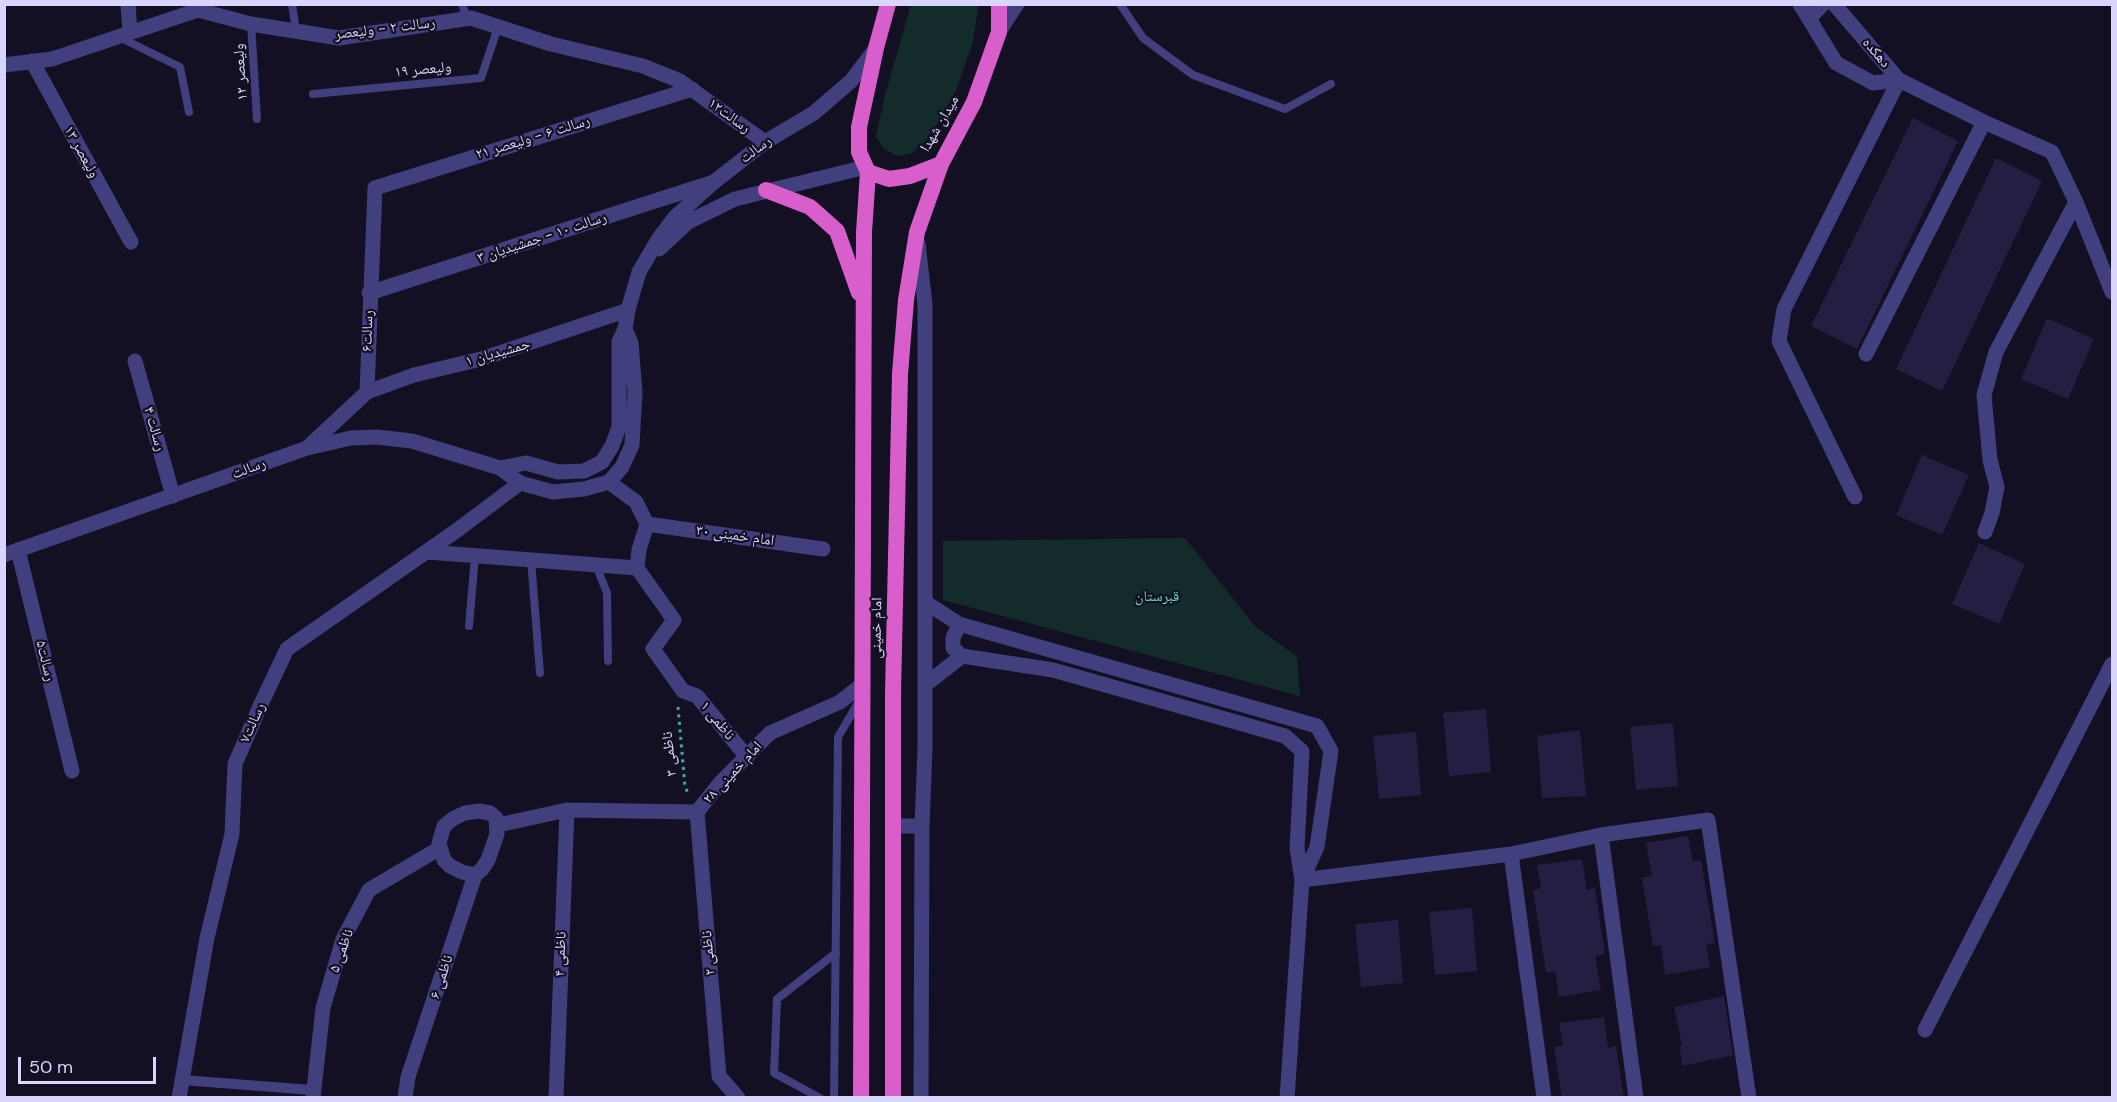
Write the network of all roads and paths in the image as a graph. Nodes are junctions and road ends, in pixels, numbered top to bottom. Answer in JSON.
{"nodes":[{"id":1,"x":128,"y":4,"type":"edge"},
{"id":2,"x":292,"y":4,"type":"edge"},
{"id":3,"x":999,"y":4,"type":"edge"},
{"id":4,"x":1017,"y":4,"type":"edge"},
{"id":5,"x":1120,"y":4,"type":"edge"},
{"id":6,"x":1800,"y":4,"type":"edge"},
{"id":7,"x":1823,"y":4,"type":"edge"},
{"id":8,"x":1833,"y":4,"type":"edge"},
{"id":9,"x":205,"y":7,"type":"edge"},
{"id":10,"x":883,"y":8,"type":"edge"},
{"id":11,"x":464,"y":12,"type":"edge"},
{"id":12,"x":1809,"y":20,"type":"junction"},
{"id":13,"x":251,"y":24,"type":"junction"},
{"id":14,"x":498,"y":27,"type":"junction"},
{"id":15,"x":296,"y":31,"type":"junction"},
{"id":16,"x":999,"y":32,"type":"junction"},
{"id":17,"x":124,"y":34,"type":"junction"},
{"id":18,"x":876,"y":48,"type":"junction"},
{"id":19,"x":32,"y":61,"type":"junction"},
{"id":20,"x":4,"y":65,"type":"edge"},
{"id":21,"x":1899,"y":80,"type":"junction"},
{"id":22,"x":1331,"y":84,"type":"dead end"},
{"id":23,"x":692,"y":89,"type":"junction"},
{"id":24,"x":313,"y":94,"type":"dead end"},
{"id":25,"x":189,"y":112,"type":"dead end"},
{"id":26,"x":257,"y":119,"type":"dead end"},
{"id":27,"x":1984,"y":122,"type":"junction"},
{"id":28,"x":765,"y":142,"type":"junction"},
{"id":29,"x":941,"y":164,"type":"junction"},
{"id":30,"x":867,"y":169,"type":"junction"},
{"id":31,"x":714,"y":182,"type":"junction"},
{"id":32,"x":375,"y":188,"type":"joint"},
{"id":33,"x":766,"y":190,"type":"junction"},
{"id":34,"x":2076,"y":202,"type":"junction"},
{"id":35,"x":917,"y":232,"type":"junction"},
{"id":36,"x":131,"y":242,"type":"dead end"},
{"id":37,"x":646,"y":261,"type":"junction"},
{"id":38,"x":2112,"y":292,"type":"edge"},
{"id":39,"x":369,"y":293,"type":"junction"},
{"id":40,"x":863,"y":304,"type":"junction"},
{"id":41,"x":628,"y":310,"type":"junction"},
{"id":42,"x":625,"y":329,"type":"junction"},
{"id":43,"x":1866,"y":354,"type":"dead end"},
{"id":44,"x":135,"y":361,"type":"dead end"},
{"id":45,"x":367,"y":392,"type":"junction"},
{"id":46,"x":307,"y":448,"type":"junction"},
{"id":47,"x":500,"y":468,"type":"junction"},
{"id":48,"x":609,"y":482,"type":"junction"},
{"id":49,"x":520,"y":483,"type":"junction"},
{"id":50,"x":173,"y":496,"type":"junction"},
{"id":51,"x":1855,"y":497,"type":"dead end"},
{"id":52,"x":647,"y":524,"type":"junction"},
{"id":53,"x":1985,"y":532,"type":"dead end"},
{"id":54,"x":823,"y":549,"type":"dead end"},
{"id":55,"x":427,"y":552,"type":"junction"},
{"id":56,"x":11,"y":553,"type":"edge"},
{"id":57,"x":475,"y":556,"type":"junction"},
{"id":58,"x":531,"y":560,"type":"junction"},
{"id":59,"x":596,"y":565,"type":"junction"},
{"id":60,"x":637,"y":568,"type":"junction"},
{"id":61,"x":925,"y":602,"type":"junction"},
{"id":62,"x":959,"y":624,"type":"junction"},
{"id":63,"x":469,"y":626,"type":"dead end"},
{"id":64,"x":963,"y":656,"type":"junction"},
{"id":65,"x":608,"y":661,"type":"dead end"},
{"id":66,"x":2112,"y":664,"type":"edge"},
{"id":67,"x":540,"y":673,"type":"dead end"},
{"id":68,"x":925,"y":685,"type":"junction"},
{"id":69,"x":863,"y":689,"type":"junction"},
{"id":70,"x":683,"y":692,"type":"junction"},
{"id":71,"x":1323,"y":737,"type":"junction"},
{"id":72,"x":1302,"y":751,"type":"junction"},
{"id":73,"x":747,"y":757,"type":"junction"},
{"id":74,"x":72,"y":771,"type":"dead end"},
{"id":75,"x":567,"y":810,"type":"junction"},
{"id":76,"x":697,"y":812,"type":"junction"},
{"id":77,"x":498,"y":825,"type":"junction"},
{"id":78,"x":893,"y":826,"type":"junction"},
{"id":79,"x":922,"y":826,"type":"junction"},
{"id":80,"x":1601,"y":835,"type":"junction"},
{"id":81,"x":440,"y":848,"type":"junction"},
{"id":82,"x":1511,"y":854,"type":"junction"},
{"id":83,"x":475,"y":875,"type":"junction"},
{"id":84,"x":1302,"y":880,"type":"junction"},
{"id":85,"x":836,"y":953,"type":"junction"},
{"id":86,"x":1925,"y":1030,"type":"dead end"},
{"id":87,"x":182,"y":1080,"type":"junction"},
{"id":88,"x":313,"y":1094,"type":"edge"},
{"id":89,"x":734,"y":1094,"type":"edge"},
{"id":90,"x":179,"y":1098,"type":"edge"},
{"id":91,"x":405,"y":1098,"type":"edge"},
{"id":92,"x":556,"y":1098,"type":"edge"},
{"id":93,"x":820,"y":1098,"type":"edge"},
{"id":94,"x":834,"y":1098,"type":"edge"},
{"id":95,"x":861,"y":1098,"type":"edge"},
{"id":96,"x":893,"y":1098,"type":"edge"},
{"id":97,"x":921,"y":1098,"type":"edge"},
{"id":98,"x":1287,"y":1098,"type":"edge"},
{"id":99,"x":1544,"y":1098,"type":"edge"},
{"id":100,"x":1636,"y":1098,"type":"edge"},
{"id":101,"x":1749,"y":1098,"type":"edge"}],
"edges":[{"from":1,"to":17,"type":"street"},
{"from":2,"to":15,"type":"lane"},
{"from":3,"to":16,"type":"highway","name":"میدان شهدا"},
{"from":4,"to":16,"type":"street"},
{"from":5,"to":22,"type":"lane"},
{"from":6,"to":12,"type":"street","name":"دهکده"},
{"from":7,"to":12,"type":"street"},
{"from":8,"to":21,"type":"street","name":"دهکده"},
{"from":9,"to":13,"type":"street","name":"رسالت ۲ - ولیعصر"},
{"from":9,"to":17,"type":"street","name":"رسالت ۲ - ولیعصر"},
{"from":10,"to":18,"type":"highway"},
{"from":11,"to":14,"type":"street","name":"رسالت ۲ - ولیعصر"},
{"from":11,"to":15,"type":"street","name":"رسالت ۲ - ولیعصر"},
{"from":12,"to":21,"type":"street","name":"دهکده"},
{"from":13,"to":15,"type":"street","name":"رسالت ۲ - ولیعصر"},
{"from":13,"to":26,"type":"lane","name":"ولیعصر ۱۲"},
{"from":14,"to":23,"type":"street","name":"رسالت ۲ - ولیعصر"},
{"from":14,"to":24,"type":"lane","name":"ولیعصر ۱۹"},
{"from":16,"to":29,"type":"highway","name":"میدان شهدا"},
{"from":17,"to":19,"type":"street","name":"رسالت ۲ - ولیعصر"},
{"from":17,"to":25,"type":"lane"},
{"from":18,"to":28,"type":"street","name":"رسالت"},
{"from":18,"to":30,"type":"highway"},
{"from":19,"to":20,"type":"street","name":"رسالت ۲ - ولیعصر"},
{"from":19,"to":36,"type":"street","name":"ولیعصر ۱۳"},
{"from":21,"to":27,"type":"street"},
{"from":21,"to":51,"type":"street"},
{"from":23,"to":28,"type":"street","name":"رسالت۱۲"},
{"from":23,"to":32,"type":"street","name":"رسالت ۶ - ولیعصر ۲۱"},
{"from":27,"to":34,"type":"street"},
{"from":27,"to":43,"type":"street"},
{"from":28,"to":31,"type":"street","name":"رسالت"},
{"from":29,"to":30,"type":"highway","name":"میدان شهدا"},
{"from":29,"to":35,"type":"highway","name":"امام خمینی"},
{"from":30,"to":33,"type":"street","name":"رسالت"},
{"from":30,"to":40,"type":"highway","name":"امام خمینی"},
{"from":31,"to":37,"type":"street","name":"رسالت"},
{"from":31,"to":39,"type":"street","name":"رسالت ۱۰ - جمشیدیان ۳"},
{"from":32,"to":39,"type":"street","name":"رسالت۶"},
{"from":33,"to":37,"type":"street","name":"رسالت"},
{"from":33,"to":40,"type":"highway"},
{"from":34,"to":38,"type":"street"},
{"from":34,"to":53,"type":"street"},
{"from":35,"to":61,"type":"street"},
{"from":35,"to":78,"type":"highway","name":"امام خمینی"},
{"from":37,"to":41,"type":"street","name":"رسالت"},
{"from":39,"to":45,"type":"street","name":"رسالت۶"},
{"from":40,"to":69,"type":"highway","name":"امام خمینی"},
{"from":41,"to":42,"type":"street","name":"رسالت"},
{"from":41,"to":45,"type":"street","name":"جمشیدیان ۱"},
{"from":42,"to":47,"type":"street","name":"رسالت"},
{"from":42,"to":48,"type":"street","name":"رسالت"},
{"from":44,"to":50,"type":"street","name":"رسالت ۴"},
{"from":45,"to":46,"type":"street"},
{"from":46,"to":47,"type":"street","name":"رسالت"},
{"from":46,"to":50,"type":"street","name":"رسالت"},
{"from":47,"to":49,"type":"street","name":"رسالت"},
{"from":48,"to":49,"type":"street","name":"رسالت"},
{"from":48,"to":52,"type":"street"},
{"from":49,"to":55,"type":"street","name":"رسالت۷"},
{"from":50,"to":56,"type":"street","name":"رسالت"},
{"from":52,"to":54,"type":"street","name":"امام خمینی ۳۰"},
{"from":52,"to":60,"type":"street"},
{"from":55,"to":57,"type":"street"},
{"from":55,"to":87,"type":"street","name":"رسالت۷"},
{"from":56,"to":74,"type":"street","name":"رسالت۵"},
{"from":57,"to":58,"type":"street"},
{"from":57,"to":63,"type":"lane"},
{"from":58,"to":59,"type":"street"},
{"from":58,"to":67,"type":"lane"},
{"from":59,"to":60,"type":"street"},
{"from":59,"to":65,"type":"lane"},
{"from":60,"to":70,"type":"street"},
{"from":61,"to":62,"type":"street"},
{"from":61,"to":68,"type":"street"},
{"from":62,"to":64,"type":"street"},
{"from":62,"to":71,"type":"street"},
{"from":64,"to":68,"type":"street"},
{"from":64,"to":72,"type":"street"},
{"from":66,"to":86,"type":"street"},
{"from":68,"to":79,"type":"street"},
{"from":69,"to":73,"type":"street","name":"امام خمینی ۲۸"},
{"from":69,"to":85,"type":"lane"},
{"from":69,"to":95,"type":"highway","name":"امام خمینی"},
{"from":70,"to":73,"type":"street","name":"ناظمی ۱"},
{"from":70,"to":76,"type":"path","name":"ناظمی ۳"},
{"from":71,"to":72,"type":"street"},
{"from":71,"to":84,"type":"street"},
{"from":72,"to":84,"type":"street"},
{"from":73,"to":76,"type":"street","name":"امام خمینی ۲۸"},
{"from":75,"to":76,"type":"street"},
{"from":75,"to":77,"type":"street"},
{"from":75,"to":92,"type":"street","name":"ناظمی ۴"},
{"from":76,"to":89,"type":"street","name":"ناظمی ۲"},
{"from":77,"to":81,"type":"street"},
{"from":77,"to":83,"type":"street"},
{"from":78,"to":79,"type":"street"},
{"from":78,"to":96,"type":"highway","name":"امام خمینی"},
{"from":79,"to":97,"type":"street"},
{"from":80,"to":82,"type":"street"},
{"from":80,"to":100,"type":"street"},
{"from":80,"to":101,"type":"street"},
{"from":81,"to":83,"type":"street"},
{"from":81,"to":88,"type":"street","name":"ناظمی ۵"},
{"from":82,"to":84,"type":"street"},
{"from":82,"to":99,"type":"street"},
{"from":83,"to":91,"type":"street","name":"ناظمی ۶"},
{"from":84,"to":98,"type":"street"},
{"from":85,"to":93,"type":"lane"},
{"from":85,"to":94,"type":"lane"},
{"from":87,"to":88,"type":"street"},
{"from":87,"to":90,"type":"street","name":"رسالت۷"}]}
